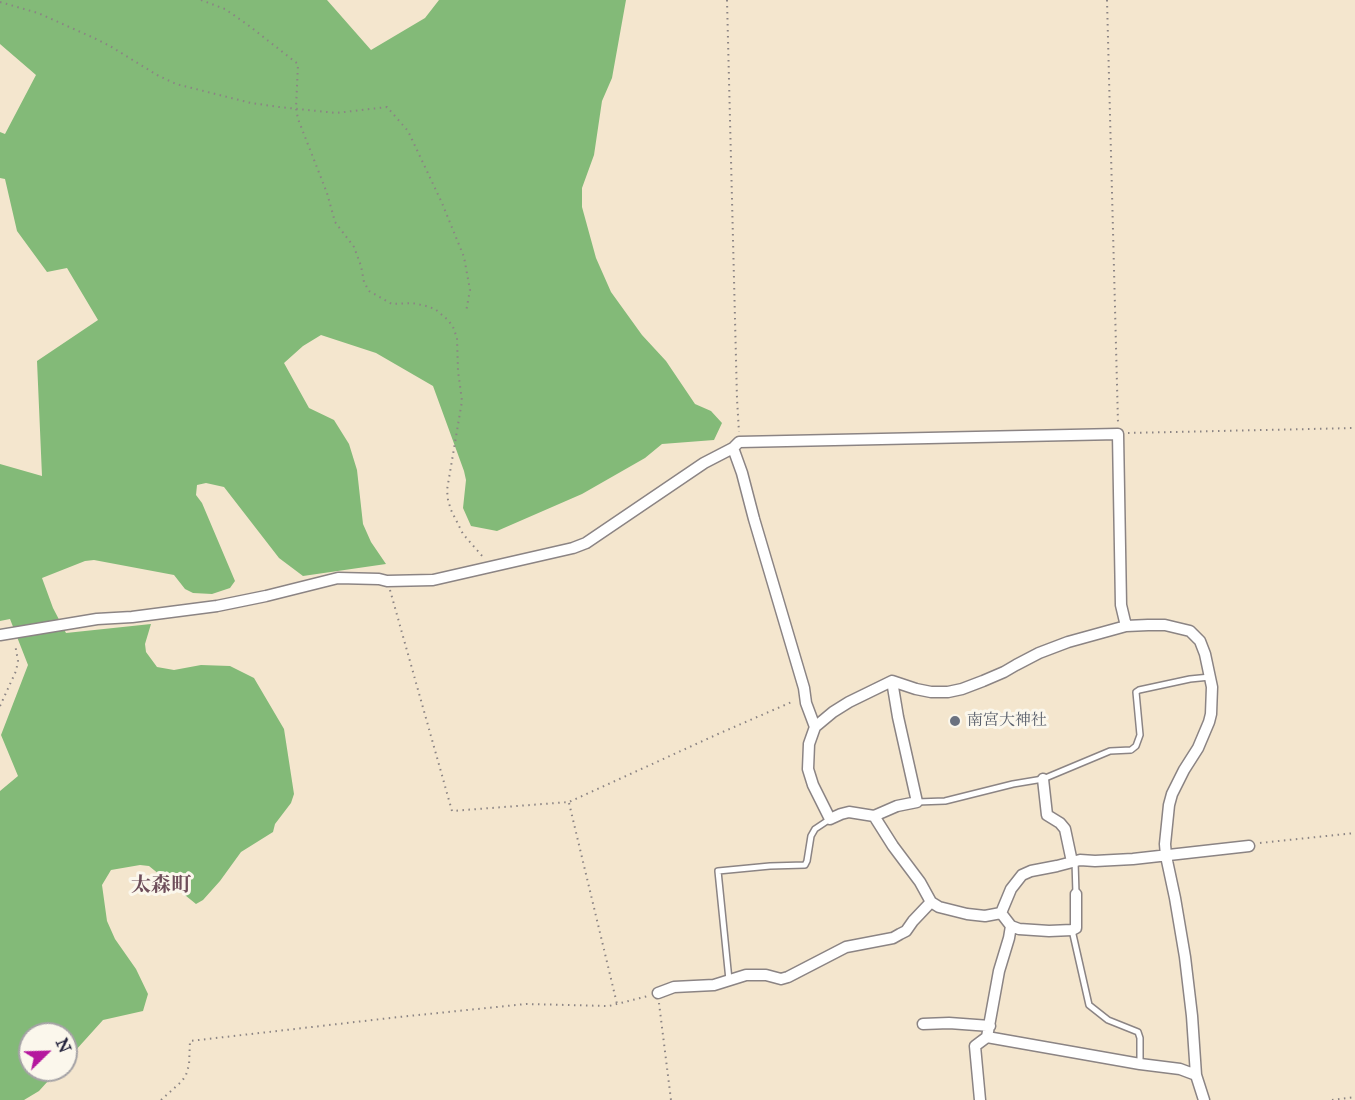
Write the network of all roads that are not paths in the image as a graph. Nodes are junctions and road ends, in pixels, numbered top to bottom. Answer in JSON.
{"nodes":[{"id":1,"x":736,"y":445,"type":"junction"},
{"id":2,"x":1126,"y":626,"type":"junction"},
{"id":3,"x":0,"y":635,"type":"edge"},
{"id":4,"x":1210,"y":677,"type":"junction"},
{"id":5,"x":892,"y":681,"type":"junction"},
{"id":6,"x":815,"y":728,"type":"junction"},
{"id":7,"x":1043,"y":779,"type":"junction"},
{"id":8,"x":917,"y":802,"type":"junction"},
{"id":9,"x":874,"y":816,"type":"junction"},
{"id":10,"x":830,"y":819,"type":"junction"},
{"id":11,"x":1250,"y":846,"type":"road end"},
{"id":12,"x":1166,"y":855,"type":"junction"},
{"id":13,"x":1073,"y":861,"type":"junction"},
{"id":14,"x":1076,"y":894,"type":"joint"},
{"id":15,"x":931,"y":902,"type":"junction"},
{"id":16,"x":1001,"y":913,"type":"junction"},
{"id":17,"x":1011,"y":926,"type":"junction"},
{"id":18,"x":1072,"y":930,"type":"junction"},
{"id":19,"x":729,"y":980,"type":"junction"},
{"id":20,"x":658,"y":993,"type":"road end"},
{"id":21,"x":923,"y":1024,"type":"dead end"},
{"id":22,"x":989,"y":1031,"type":"junction"},
{"id":23,"x":1140,"y":1064,"type":"junction"},
{"id":24,"x":1196,"y":1075,"type":"junction"},
{"id":25,"x":980,"y":1100,"type":"edge"},
{"id":26,"x":1204,"y":1100,"type":"edge"}],
"edges":[{"from":1,"to":2,"type":"street"},
{"from":1,"to":3,"type":"street"},
{"from":1,"to":6,"type":"street"},
{"from":2,"to":4,"type":"street"},
{"from":2,"to":5,"type":"street"},
{"from":4,"to":7,"type":"lane"},
{"from":4,"to":12,"type":"street"},
{"from":5,"to":6,"type":"street"},
{"from":5,"to":8,"type":"street"},
{"from":6,"to":10,"type":"street"},
{"from":7,"to":8,"type":"lane"},
{"from":7,"to":13,"type":"street"},
{"from":8,"to":9,"type":"street"},
{"from":9,"to":10,"type":"street"},
{"from":9,"to":15,"type":"street"},
{"from":10,"to":19,"type":"lane"},
{"from":11,"to":12,"type":"street"},
{"from":12,"to":13,"type":"street"},
{"from":12,"to":24,"type":"street"},
{"from":13,"to":14,"type":"lane"},
{"from":13,"to":16,"type":"street"},
{"from":14,"to":18,"type":"street"},
{"from":15,"to":16,"type":"street"},
{"from":15,"to":19,"type":"street"},
{"from":16,"to":17,"type":"street"},
{"from":17,"to":18,"type":"street"},
{"from":17,"to":22,"type":"street"},
{"from":18,"to":23,"type":"lane"},
{"from":19,"to":20,"type":"street"},
{"from":21,"to":22,"type":"street"},
{"from":22,"to":23,"type":"street"},
{"from":22,"to":25,"type":"street"},
{"from":23,"to":24,"type":"street"},
{"from":24,"to":26,"type":"street"}]}
